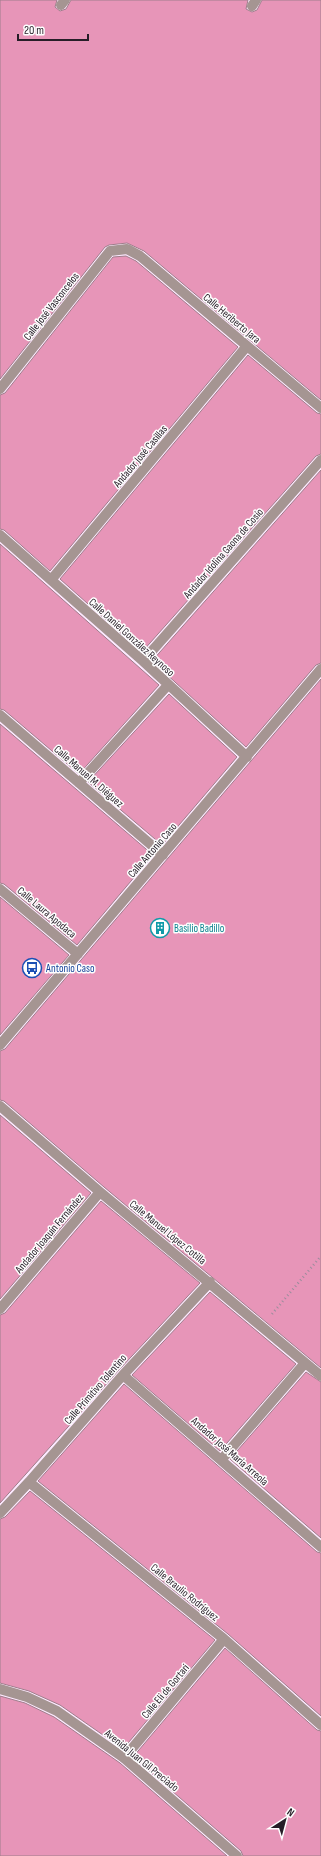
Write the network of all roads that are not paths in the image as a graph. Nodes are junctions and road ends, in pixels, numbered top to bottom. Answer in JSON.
{"nodes":[{"id":1,"x":127,"y":248,"type":"joint"},
{"id":2,"x":247,"y":346,"type":"junction"},
{"id":3,"x":0,"y":389,"type":"edge"},
{"id":4,"x":321,"y":408,"type":"edge"},
{"id":5,"x":321,"y":460,"type":"edge"},
{"id":6,"x":0,"y":535,"type":"edge"},
{"id":7,"x":51,"y":580,"type":"junction"},
{"id":8,"x":143,"y":661,"type":"junction"},
{"id":9,"x":321,"y":669,"type":"edge"},
{"id":10,"x":168,"y":684,"type":"junction"},
{"id":11,"x":0,"y":716,"type":"edge"},
{"id":12,"x":248,"y":757,"type":"junction"},
{"id":13,"x":79,"y":783,"type":"junction"},
{"id":14,"x":163,"y":855,"type":"junction"},
{"id":15,"x":0,"y":889,"type":"edge"},
{"id":16,"x":78,"y":954,"type":"junction"},
{"id":17,"x":0,"y":1045,"type":"edge"},
{"id":18,"x":0,"y":1106,"type":"edge"},
{"id":19,"x":100,"y":1192,"type":"junction"},
{"id":20,"x":210,"y":1282,"type":"junction"},
{"id":21,"x":0,"y":1309,"type":"edge"},
{"id":22,"x":305,"y":1363,"type":"junction"},
{"id":23,"x":123,"y":1374,"type":"junction"},
{"id":24,"x":321,"y":1376,"type":"edge"},
{"id":25,"x":222,"y":1459,"type":"junction"},
{"id":26,"x":29,"y":1482,"type":"junction"},
{"id":27,"x":0,"y":1513,"type":"edge"},
{"id":28,"x":321,"y":1547,"type":"edge"},
{"id":29,"x":224,"y":1638,"type":"junction"},
{"id":30,"x":0,"y":1689,"type":"edge"},
{"id":31,"x":321,"y":1725,"type":"edge"},
{"id":32,"x":124,"y":1758,"type":"junction"},
{"id":33,"x":237,"y":1856,"type":"edge"}],
"edges":[{"from":1,"to":2,"type":"street","name":"Calle Heriberto Jara"},
{"from":1,"to":3,"type":"street","name":"Calle José Vasconcelos"},
{"from":2,"to":4,"type":"street","name":"Calle Heriberto Jara"},
{"from":2,"to":7,"type":"street","name":"Andador José Casillas"},
{"from":5,"to":8,"type":"street","name":"Andador Idolina Gaona de Cosío"},
{"from":6,"to":7,"type":"street","name":"Calle Daniel González Reynoso"},
{"from":7,"to":8,"type":"street","name":"Calle Daniel González Reynoso"},
{"from":8,"to":10,"type":"street","name":"Calle Daniel González Reynoso"},
{"from":9,"to":12,"type":"street","name":"Calle Antonio Caso"},
{"from":10,"to":12,"type":"street","name":"Calle Daniel González Reynoso"},
{"from":10,"to":13,"type":"street"},
{"from":11,"to":13,"type":"street","name":"Calle Manuel M. Diéguez"},
{"from":12,"to":14,"type":"street","name":"Calle Antonio Caso"},
{"from":13,"to":14,"type":"street","name":"Calle Manuel M. Diéguez"},
{"from":14,"to":16,"type":"street","name":"Calle Antonio Caso"},
{"from":15,"to":16,"type":"street","name":"Calle Laura Apodaca"},
{"from":16,"to":17,"type":"street","name":"Calle Antonio Caso"},
{"from":18,"to":19,"type":"street","name":"Calle Manuel López Cotilla"},
{"from":19,"to":20,"type":"street","name":"Calle Manuel López Cotilla"},
{"from":19,"to":21,"type":"street","name":"Andador Joaquín Fernández"},
{"from":20,"to":22,"type":"street","name":"Calle Manuel López Cotilla"},
{"from":20,"to":23,"type":"street","name":"Calle Primitivo Tolentino"},
{"from":22,"to":24,"type":"street","name":"Calle Manuel López Cotilla"},
{"from":22,"to":25,"type":"street"},
{"from":23,"to":25,"type":"street","name":"Andador José María Arreola"},
{"from":23,"to":26,"type":"street","name":"Calle Primitivo Tolentino"},
{"from":25,"to":28,"type":"street","name":"Andador José María Arreola"},
{"from":26,"to":27,"type":"street","name":"Calle Primitivo Tolentino"},
{"from":26,"to":29,"type":"street","name":"Calle Braulio Rodríguez"},
{"from":29,"to":31,"type":"street","name":"Calle Braulio Rodríguez"},
{"from":29,"to":32,"type":"street","name":"Calle Eli de Gortari"},
{"from":30,"to":32,"type":"street","name":"Avenida Juan Gil Preciado"},
{"from":32,"to":33,"type":"street","name":"Avenida Juan Gil Preciado"}]}
